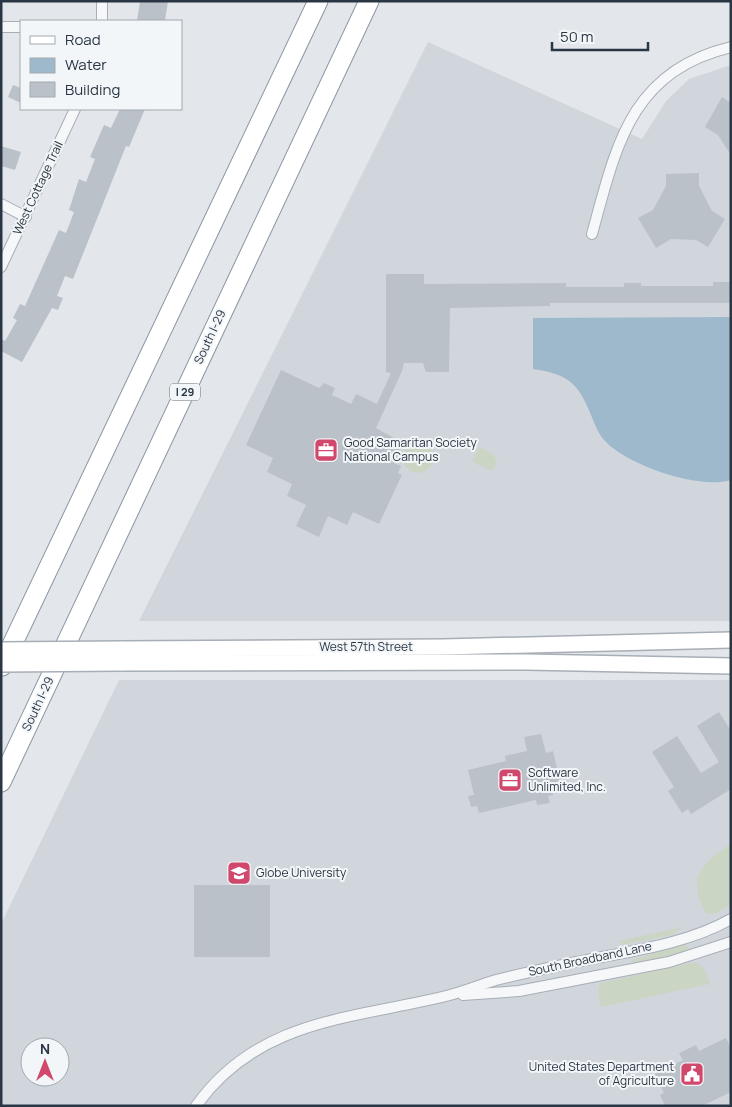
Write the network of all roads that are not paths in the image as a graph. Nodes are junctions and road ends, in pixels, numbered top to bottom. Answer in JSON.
{"nodes":[{"id":1,"x":102,"y":1,"type":"edge"},
{"id":2,"x":318,"y":1,"type":"edge"},
{"id":3,"x":369,"y":1,"type":"edge"},
{"id":4,"x":102,"y":20,"type":"edge"},
{"id":5,"x":1,"y":27,"type":"edge"},
{"id":6,"x":20,"y":27,"type":"edge"},
{"id":7,"x":731,"y":47,"type":"edge"},
{"id":8,"x":75,"y":110,"type":"edge"},
{"id":9,"x":1,"y":204,"type":"edge"},
{"id":10,"x":26,"y":216,"type":"junction"},
{"id":11,"x":592,"y":234,"type":"dead end"},
{"id":12,"x":1,"y":267,"type":"edge"},
{"id":13,"x":731,"y":640,"type":"edge"},
{"id":14,"x":1,"y":650,"type":"edge"},
{"id":15,"x":121,"y":656,"type":"junction"},
{"id":16,"x":1,"y":664,"type":"edge"},
{"id":17,"x":731,"y":666,"type":"edge"},
{"id":18,"x":1,"y":668,"type":"edge"},
{"id":19,"x":1,"y":782,"type":"edge"},
{"id":20,"x":731,"y":919,"type":"edge"},
{"id":21,"x":731,"y":942,"type":"edge"},
{"id":22,"x":448,"y":996,"type":"junction"},
{"id":23,"x":196,"y":1106,"type":"edge"}],
"edges":[{"from":1,"to":4,"type":"street"},
{"from":2,"to":18,"type":"highway"},
{"from":3,"to":19,"type":"highway","name":"South I-29","number":"I 29"},
{"from":5,"to":6,"type":"street"},
{"from":7,"to":11,"type":"street"},
{"from":8,"to":10,"type":"street","name":"West Cottage Trail"},
{"from":9,"to":10,"type":"street"},
{"from":10,"to":12,"type":"street","name":"West Cottage Trail"},
{"from":13,"to":15,"type":"main road","name":"West 57th Street"},
{"from":14,"to":15,"type":"main road","name":"West 57th Street","bridge":true},
{"from":15,"to":16,"type":"main road","name":"West 57th Street","bridge":true},
{"from":15,"to":17,"type":"main road","name":"West 57th Street"},
{"from":20,"to":22,"type":"street","name":"South Broadband Lane"},
{"from":21,"to":22,"type":"street","name":"South Broadband Lane"},
{"from":22,"to":23,"type":"street","name":"South Broadband Lane"}]}
